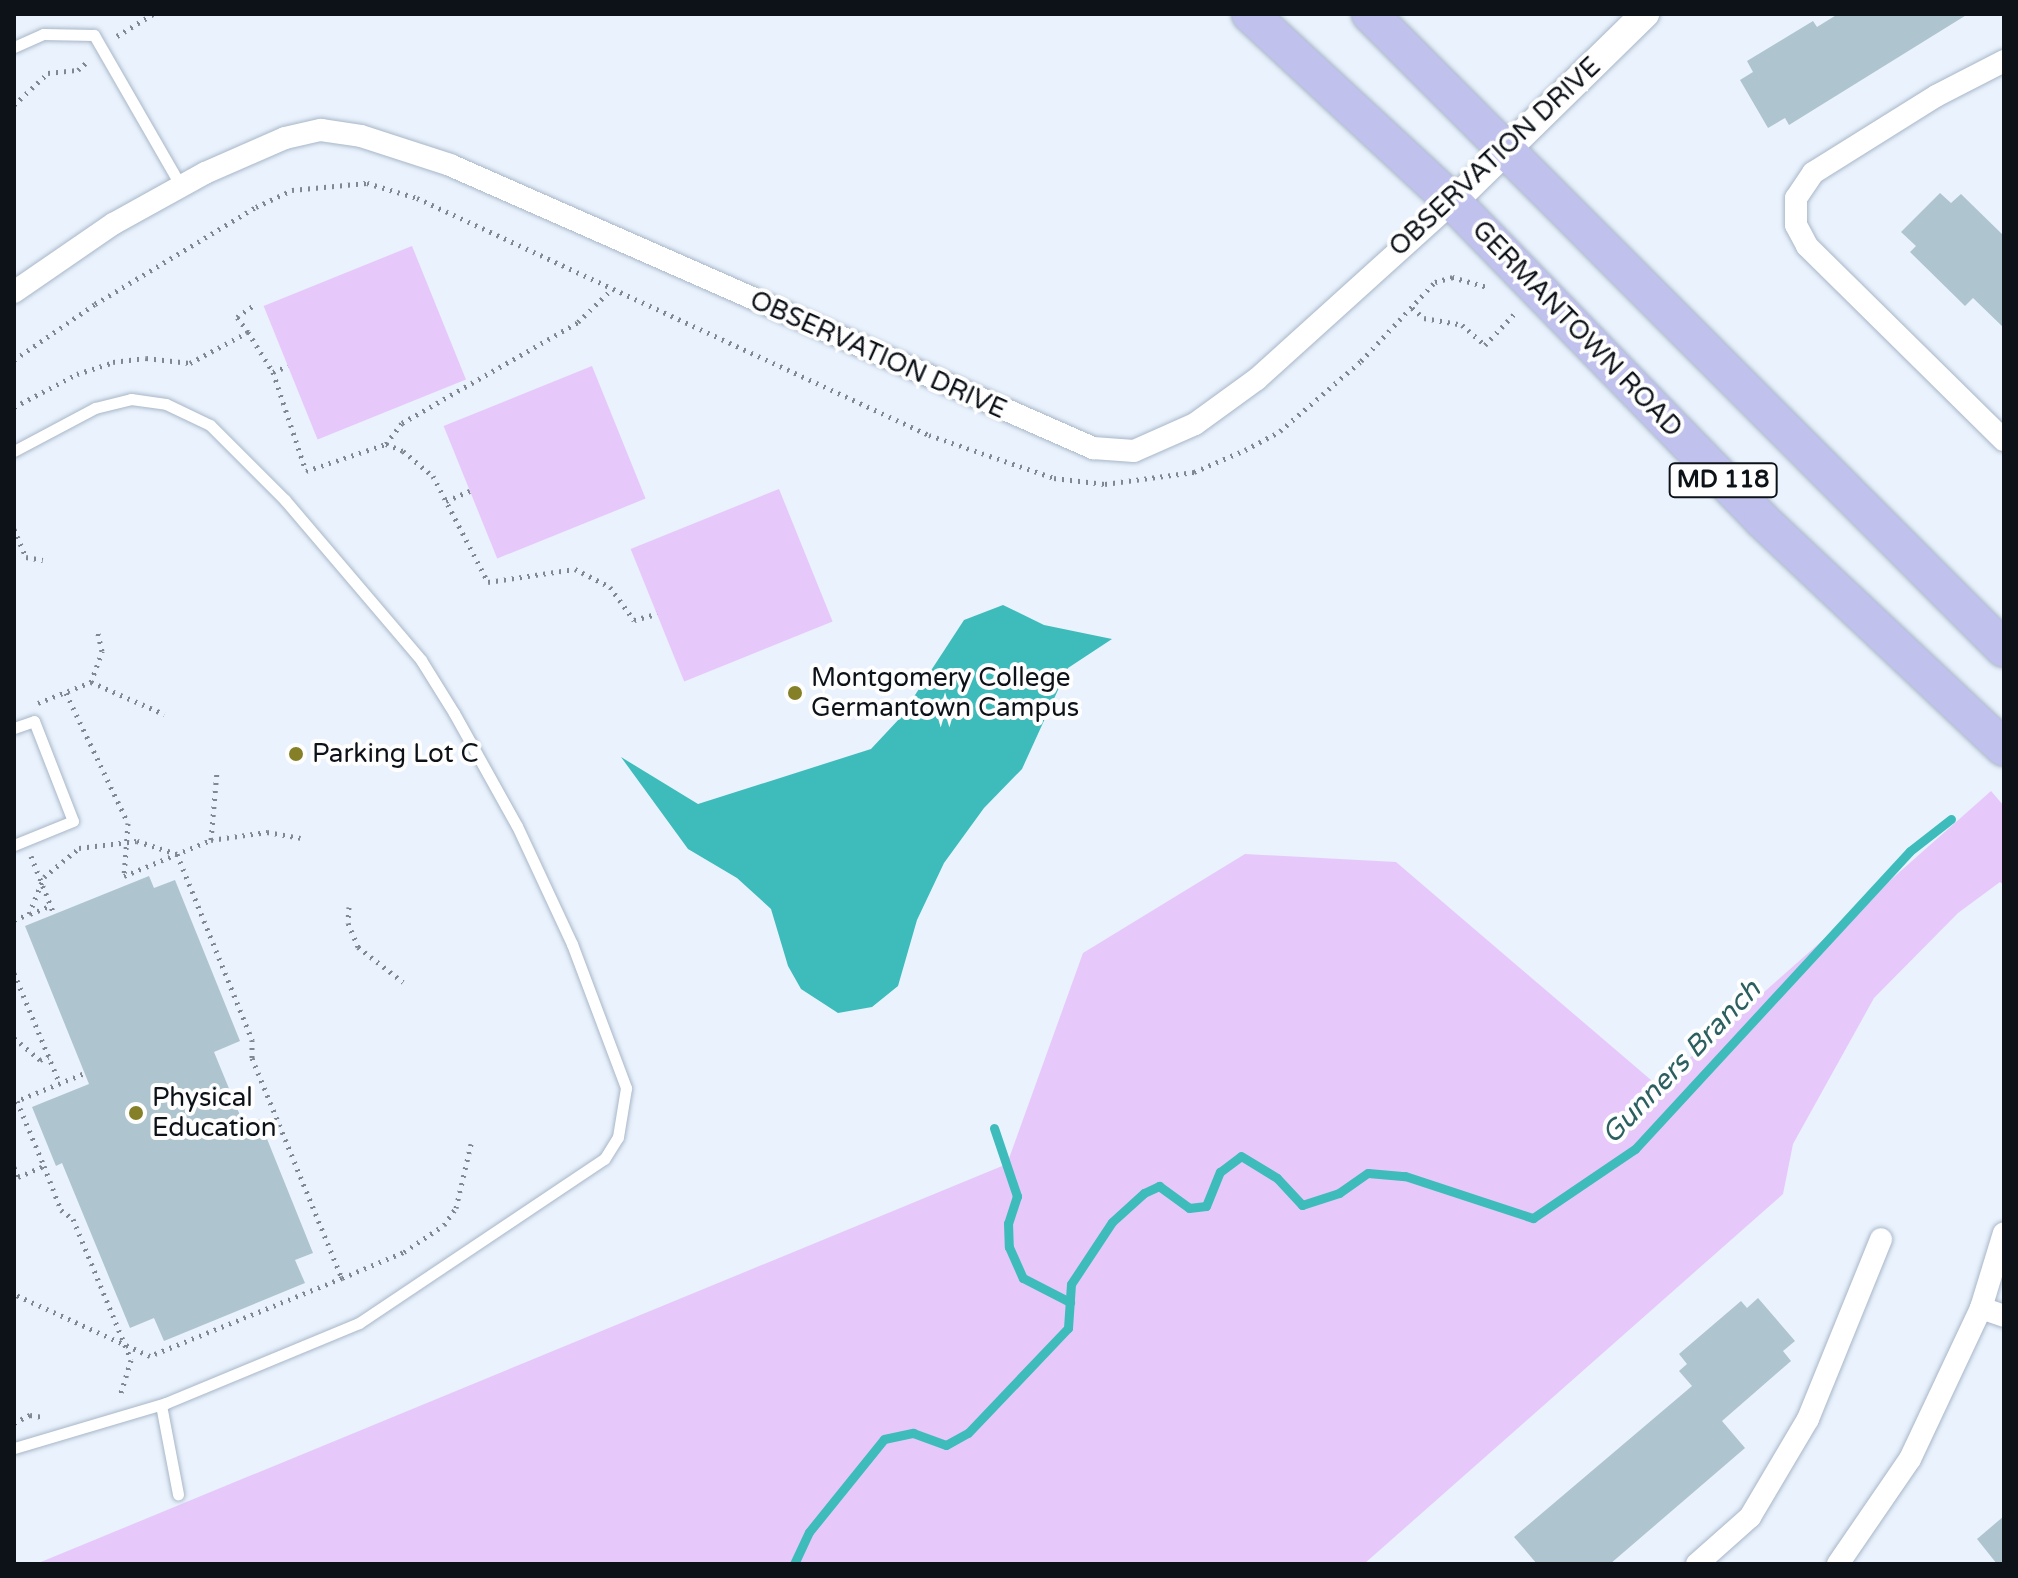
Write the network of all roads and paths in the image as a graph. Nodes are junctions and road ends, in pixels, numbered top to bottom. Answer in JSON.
{"nodes":[{"id":1,"x":153,"y":14,"type":"edge"},
{"id":2,"x":1250,"y":14,"type":"edge"},
{"id":3,"x":1370,"y":14,"type":"edge"},
{"id":4,"x":1645,"y":14,"type":"edge"},
{"id":5,"x":117,"y":35,"type":"dead end"},
{"id":6,"x":14,"y":47,"type":"edge"},
{"id":7,"x":2004,"y":61,"type":"edge"},
{"id":8,"x":78,"y":70,"type":"dead end"},
{"id":9,"x":14,"y":105,"type":"edge"},
{"id":10,"x":1509,"y":149,"type":"junction"},
{"id":11,"x":181,"y":186,"type":"junction"},
{"id":12,"x":1453,"y":202,"type":"junction"},
{"id":13,"x":612,"y":289,"type":"junction"},
{"id":14,"x":14,"y":292,"type":"edge"},
{"id":15,"x":1495,"y":293,"type":"dead end"},
{"id":16,"x":254,"y":305,"type":"dead end"},
{"id":17,"x":1412,"y":308,"type":"junction"},
{"id":18,"x":1512,"y":308,"type":"dead end"},
{"id":19,"x":248,"y":332,"type":"junction"},
{"id":20,"x":14,"y":360,"type":"edge"},
{"id":21,"x":288,"y":366,"type":"dead end"},
{"id":22,"x":273,"y":372,"type":"junction"},
{"id":23,"x":14,"y":407,"type":"edge"},
{"id":24,"x":2004,"y":440,"type":"edge"},
{"id":25,"x":386,"y":444,"type":"junction"},
{"id":26,"x":14,"y":451,"type":"edge"},
{"id":27,"x":470,"y":491,"type":"dead end"},
{"id":28,"x":446,"y":501,"type":"junction"},
{"id":29,"x":14,"y":529,"type":"edge"},
{"id":30,"x":43,"y":560,"type":"dead end"},
{"id":31,"x":657,"y":614,"type":"dead end"},
{"id":32,"x":97,"y":630,"type":"dead end"},
{"id":33,"x":2004,"y":649,"type":"edge"},
{"id":34,"x":91,"y":682,"type":"junction"},
{"id":35,"x":164,"y":714,"type":"dead end"},
{"id":36,"x":14,"y":728,"type":"edge"},
{"id":37,"x":2004,"y":748,"type":"edge"},
{"id":38,"x":217,"y":772,"type":"dead end"},
{"id":39,"x":300,"y":838,"type":"dead end"},
{"id":40,"x":211,"y":840,"type":"junction"},
{"id":41,"x":127,"y":841,"type":"junction"},
{"id":42,"x":19,"y":842,"type":"edge"},
{"id":43,"x":177,"y":854,"type":"junction"},
{"id":44,"x":41,"y":881,"type":"junction"},
{"id":45,"x":50,"y":905,"type":"junction"},
{"id":46,"x":349,"y":907,"type":"dead end"},
{"id":47,"x":29,"y":914,"type":"junction"},
{"id":48,"x":54,"y":914,"type":"dead end"},
{"id":49,"x":14,"y":920,"type":"edge"},
{"id":50,"x":14,"y":973,"type":"edge"},
{"id":51,"x":403,"y":982,"type":"dead end"},
{"id":52,"x":14,"y":1038,"type":"edge"},
{"id":53,"x":49,"y":1057,"type":"junction"},
{"id":54,"x":85,"y":1073,"type":"dead end"},
{"id":55,"x":60,"y":1084,"type":"junction"},
{"id":56,"x":16,"y":1102,"type":"edge"},
{"id":57,"x":471,"y":1144,"type":"dead end"},
{"id":58,"x":44,"y":1166,"type":"junction"},
{"id":59,"x":14,"y":1167,"type":"edge"},
{"id":60,"x":15,"y":1177,"type":"edge"},
{"id":61,"x":2004,"y":1233,"type":"edge"},
{"id":62,"x":1881,"y":1239,"type":"dead end"},
{"id":63,"x":342,"y":1278,"type":"junction"},
{"id":64,"x":14,"y":1294,"type":"edge"},
{"id":65,"x":1981,"y":1308,"type":"junction"},
{"id":66,"x":2004,"y":1316,"type":"edge"},
{"id":67,"x":125,"y":1346,"type":"junction"},
{"id":68,"x":161,"y":1405,"type":"junction"},
{"id":69,"x":123,"y":1416,"type":"junction"},
{"id":70,"x":14,"y":1448,"type":"edge"},
{"id":71,"x":178,"y":1494,"type":"dead end"},
{"id":72,"x":1697,"y":1564,"type":"edge"},
{"id":73,"x":1838,"y":1564,"type":"edge"}],
"edges":[{"from":1,"to":5,"type":"path"},
{"from":2,"to":12,"type":"main road","name":"GERMANTOWN ROAD","number":"MD 118"},
{"from":3,"to":10,"type":"main road","number":"MD 118"},
{"from":4,"to":10,"type":"street","name":"OBSERVATION DRIVE"},
{"from":6,"to":11,"type":"lane"},
{"from":7,"to":24,"type":"street"},
{"from":8,"to":9,"type":"path"},
{"from":10,"to":12,"type":"street","name":"OBSERVATION DRIVE"},
{"from":10,"to":33,"type":"main road","number":"MD 118"},
{"from":11,"to":12,"type":"street","name":"OBSERVATION DRIVE"},
{"from":11,"to":14,"type":"street","name":"OBSERVATION DRIVE"},
{"from":12,"to":37,"type":"main road","name":"GERMANTOWN ROAD","number":"MD 118"},
{"from":13,"to":17,"type":"path"},
{"from":13,"to":20,"type":"path"},
{"from":13,"to":25,"type":"path"},
{"from":15,"to":17,"type":"path"},
{"from":16,"to":19,"type":"path"},
{"from":17,"to":18,"type":"path"},
{"from":19,"to":22,"type":"path"},
{"from":19,"to":23,"type":"path"},
{"from":21,"to":22,"type":"path"},
{"from":22,"to":25,"type":"path"},
{"from":25,"to":28,"type":"path"},
{"from":26,"to":68,"type":"lane"},
{"from":27,"to":28,"type":"path"},
{"from":28,"to":31,"type":"path"},
{"from":29,"to":30,"type":"path"},
{"from":32,"to":34,"type":"path"},
{"from":34,"to":35,"type":"path"},
{"from":34,"to":41,"type":"path"},
{"from":36,"to":42,"type":"lane"},
{"from":38,"to":40,"type":"path"},
{"from":39,"to":40,"type":"path"},
{"from":40,"to":43,"type":"path"},
{"from":41,"to":43,"type":"path"},
{"from":41,"to":43,"type":"path"},
{"from":41,"to":44,"type":"path"},
{"from":42,"to":44,"type":"path"},
{"from":43,"to":63,"type":"path"},
{"from":44,"to":45,"type":"path"},
{"from":44,"to":47,"type":"path"},
{"from":45,"to":47,"type":"path"},
{"from":45,"to":48,"type":"path"},
{"from":46,"to":51,"type":"path"},
{"from":47,"to":49,"type":"path"},
{"from":50,"to":53,"type":"path"},
{"from":52,"to":53,"type":"path"},
{"from":53,"to":55,"type":"path"},
{"from":54,"to":55,"type":"path"},
{"from":55,"to":56,"type":"path"},
{"from":56,"to":58,"type":"path"},
{"from":57,"to":63,"type":"path"},
{"from":58,"to":60,"type":"path"},
{"from":58,"to":67,"type":"path"},
{"from":59,"to":60,"type":"path"},
{"from":61,"to":65,"type":"street"},
{"from":62,"to":72,"type":"street"},
{"from":63,"to":67,"type":"path"},
{"from":64,"to":67,"type":"path"},
{"from":65,"to":66,"type":"street"},
{"from":65,"to":73,"type":"street"},
{"from":67,"to":69,"type":"path"},
{"from":68,"to":69,"type":"lane"},
{"from":68,"to":71,"type":"lane"},
{"from":69,"to":70,"type":"lane"}]}
